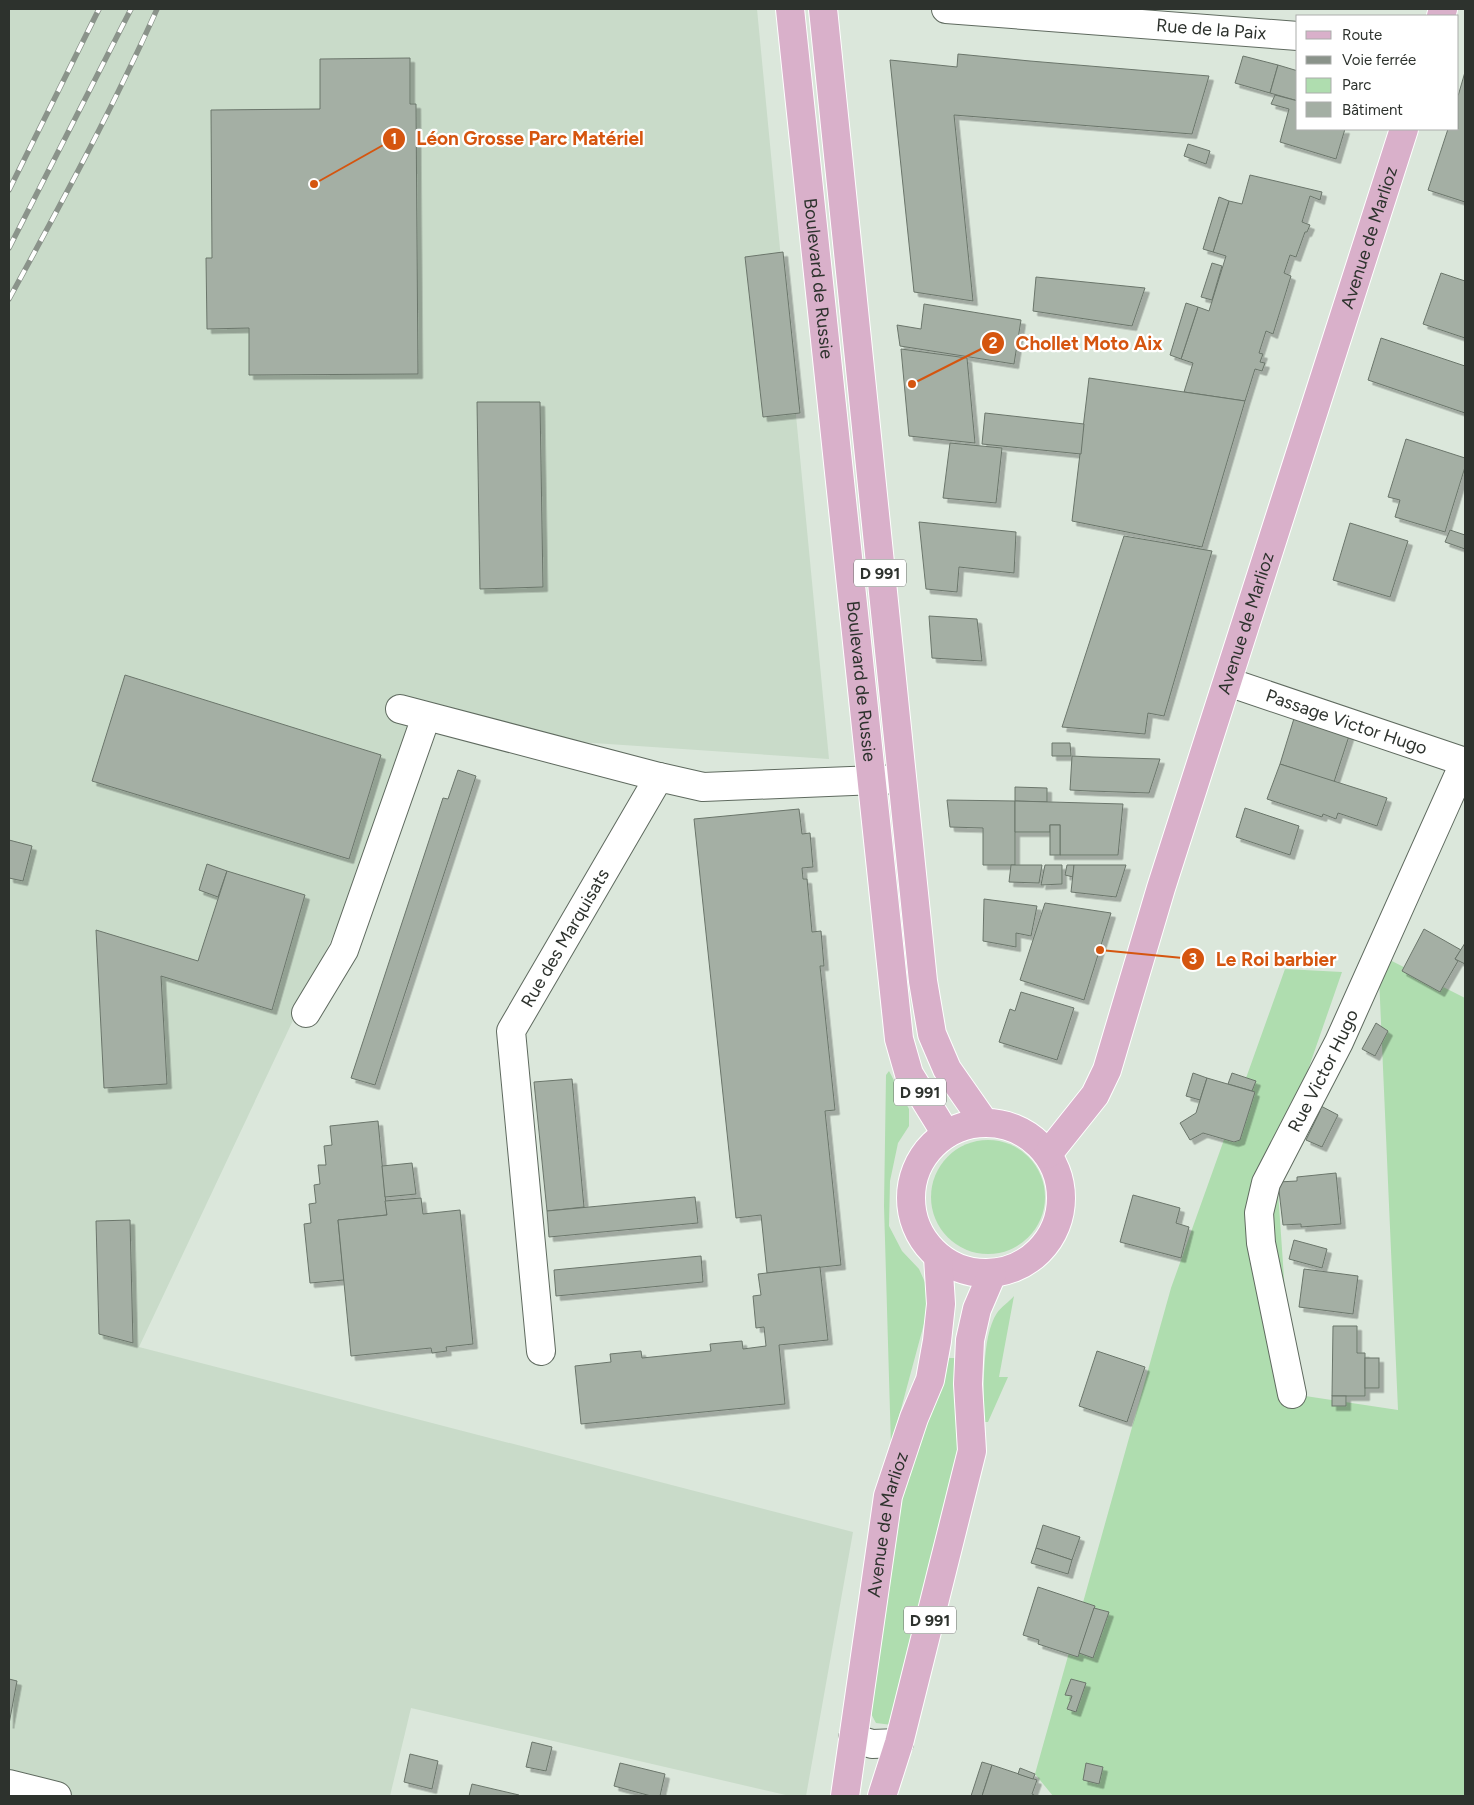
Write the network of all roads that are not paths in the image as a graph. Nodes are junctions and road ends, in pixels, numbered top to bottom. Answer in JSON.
{"nodes":[{"id":1,"x":790,"y":9,"type":"edge"},
{"id":2,"x":823,"y":9,"type":"edge"},
{"id":3,"x":946,"y":9,"type":"edge"},
{"id":4,"x":1296,"y":36,"type":"edge"},
{"id":5,"x":1404,"y":130,"type":"edge"},
{"id":6,"x":1228,"y":682,"type":"junction"},
{"id":7,"x":400,"y":709,"type":"dead end"},
{"id":8,"x":426,"y":717,"type":"junction"},
{"id":9,"x":1465,"y":762,"type":"edge"},
{"id":10,"x":660,"y":777,"type":"junction"},
{"id":11,"x":901,"y":779,"type":"junction"},
{"id":12,"x":870,"y":781,"type":"junction"},
{"id":13,"x":306,"y":1013,"type":"dead end"},
{"id":14,"x":1080,"y":1113,"type":"junction"},
{"id":15,"x":984,"y":1122,"type":"junction"},
{"id":16,"x":1020,"y":1130,"type":"junction"},
{"id":17,"x":946,"y":1134,"type":"junction"},
{"id":18,"x":1048,"y":1154,"type":"junction"},
{"id":19,"x":938,"y":1257,"type":"junction"},
{"id":20,"x":992,"y":1274,"type":"junction"},
{"id":21,"x":541,"y":1352,"type":"dead end"},
{"id":22,"x":1292,"y":1394,"type":"dead end"},
{"id":23,"x":853,"y":1738,"type":"junction"},
{"id":24,"x":899,"y":1743,"type":"junction"},
{"id":25,"x":9,"y":1784,"type":"edge"},
{"id":26,"x":57,"y":1796,"type":"edge"},
{"id":27,"x":844,"y":1796,"type":"edge"},
{"id":28,"x":882,"y":1796,"type":"edge"}],
"edges":[{"from":1,"to":12,"type":"main road","name":"Boulevard de Russie","number":"D 991"},
{"from":2,"to":11,"type":"main road","name":"Boulevard de Russie","number":"D 991"},
{"from":3,"to":4,"type":"street","name":"Rue de la Paix"},
{"from":5,"to":6,"type":"main road","name":"Avenue de Marlioz"},
{"from":6,"to":9,"type":"street","name":"Passage Victor Hugo"},
{"from":6,"to":14,"type":"main road","name":"Avenue de Marlioz"},
{"from":7,"to":8,"type":"street"},
{"from":8,"to":10,"type":"street"},
{"from":8,"to":13,"type":"street"},
{"from":9,"to":22,"type":"street","name":"Rue Victor Hugo"},
{"from":10,"to":12,"type":"street"},
{"from":10,"to":21,"type":"street","name":"Rue des Marquisats"},
{"from":11,"to":12,"type":"street"},
{"from":11,"to":15,"type":"main road","name":"Boulevard de Russie","number":"D 991"},
{"from":12,"to":17,"type":"main road","name":"Boulevard de Russie","number":"D 991"},
{"from":14,"to":16,"type":"main road"},
{"from":14,"to":18,"type":"main road","name":"Avenue de Marlioz"},
{"from":15,"to":16,"type":"main road"},
{"from":15,"to":17,"type":"main road"},
{"from":16,"to":18,"type":"main road"},
{"from":17,"to":19,"type":"main road"},
{"from":18,"to":20,"type":"main road"},
{"from":19,"to":20,"type":"main road"},
{"from":19,"to":23,"type":"main road","name":"Avenue de Marlioz"},
{"from":20,"to":24,"type":"main road","number":"D 991"},
{"from":23,"to":24,"type":"street"},
{"from":23,"to":27,"type":"main road","name":"Avenue de Marlioz"},
{"from":24,"to":28,"type":"main road","number":"D 991"},
{"from":25,"to":26,"type":"street"}]}
